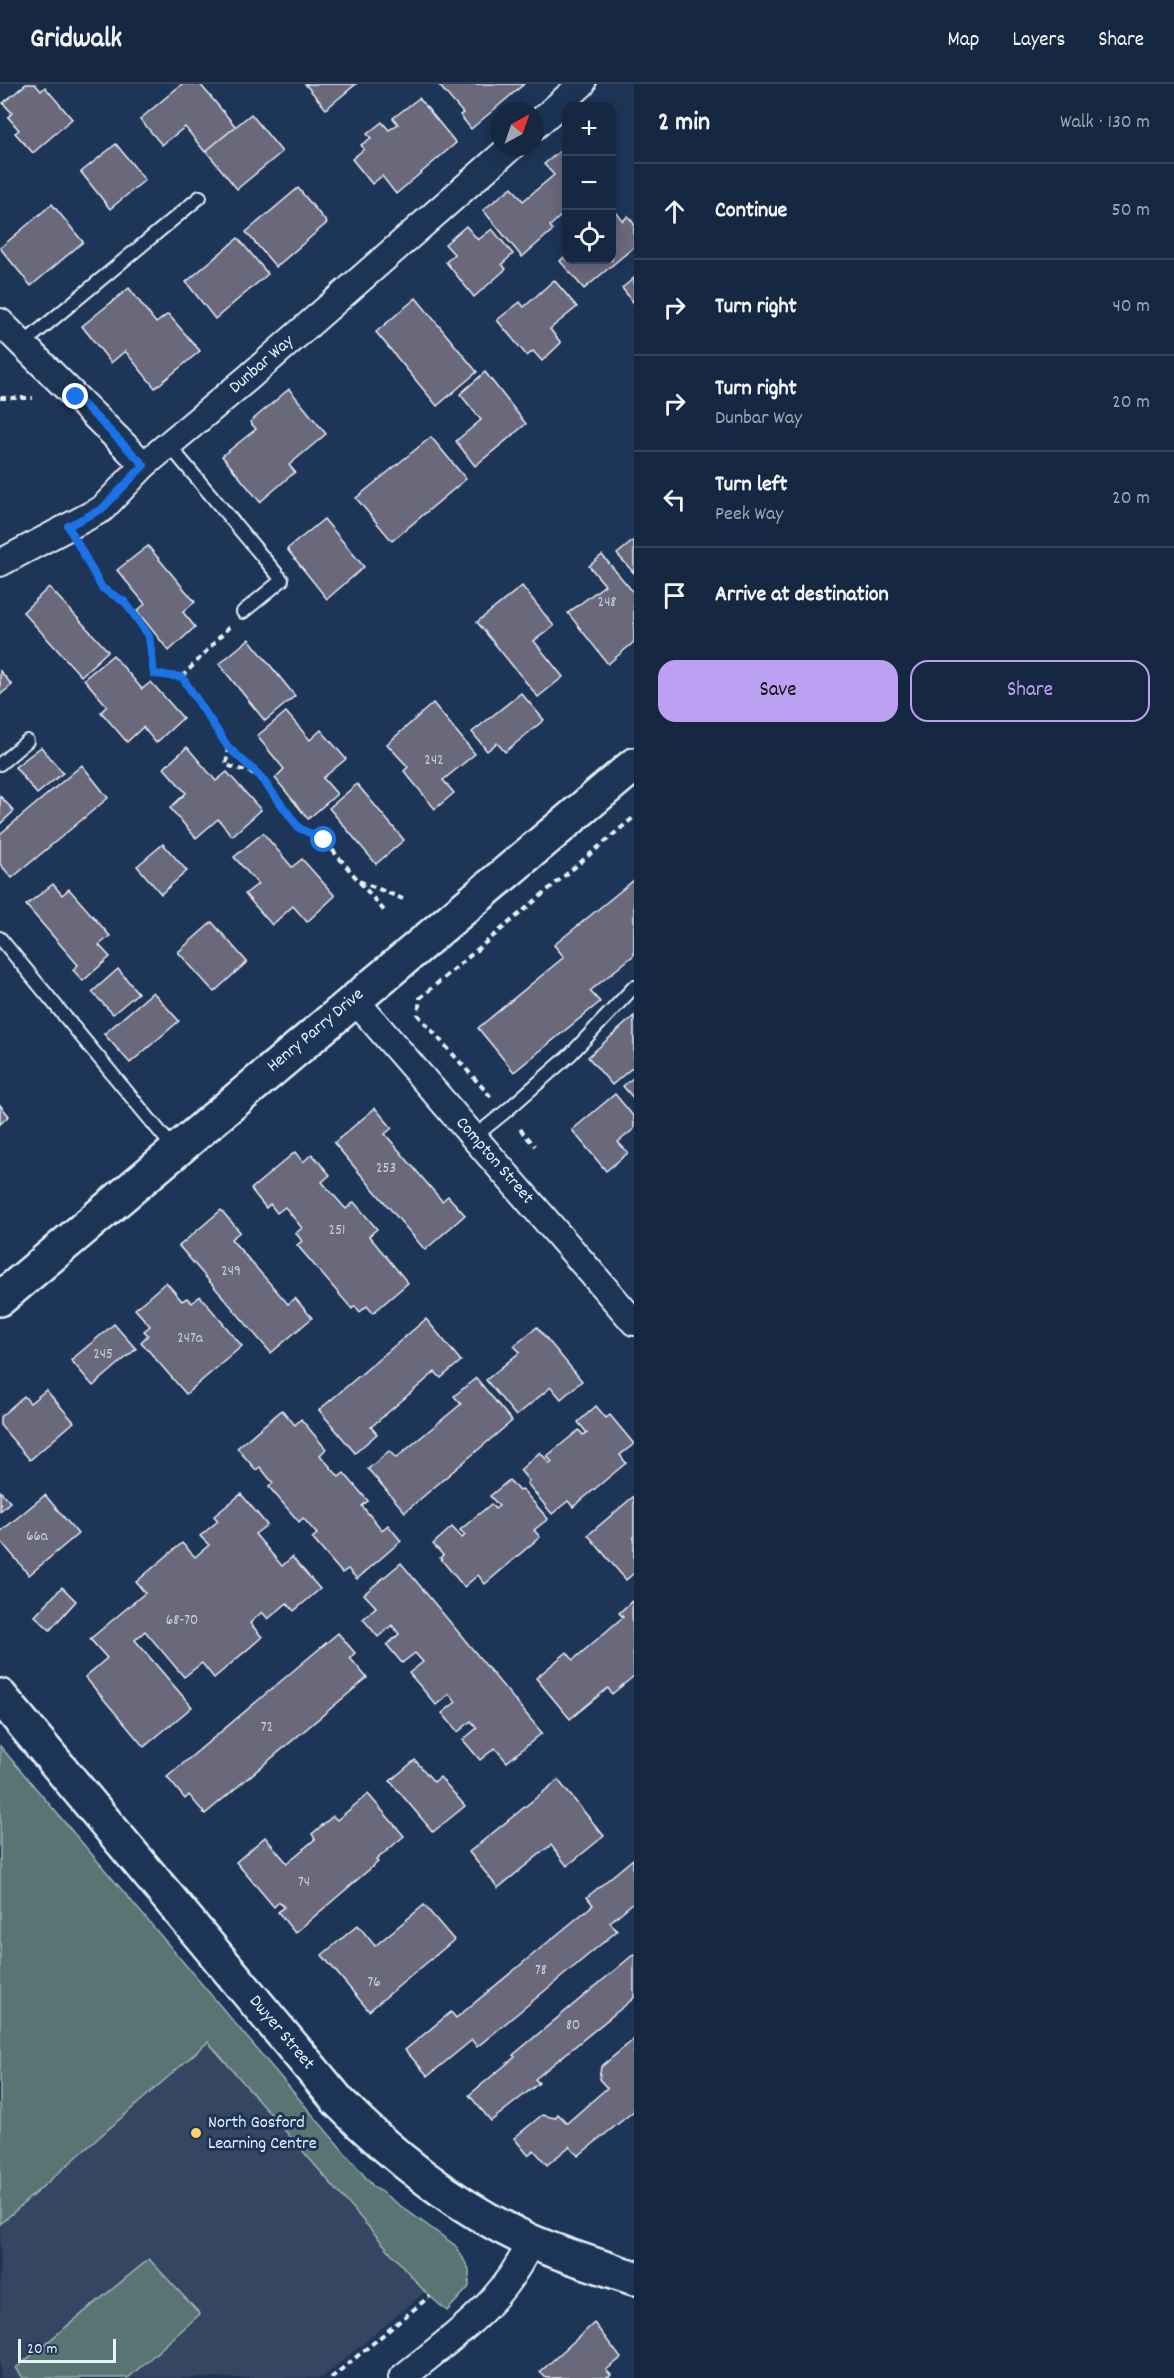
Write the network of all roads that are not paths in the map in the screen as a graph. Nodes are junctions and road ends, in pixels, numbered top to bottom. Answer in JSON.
{"nodes":[{"id":1,"x":582,"y":84,"type":"edge"},
{"id":2,"x":544,"y":118,"type":"edge"},
{"id":3,"x":501,"y":156,"type":"edge"},
{"id":4,"x":200,"y":196,"type":"dead end"},
{"id":5,"x":0,"y":322,"type":"edge"},
{"id":6,"x":23,"y":344,"type":"junction"},
{"id":7,"x":168,"y":444,"type":"junction"},
{"id":8,"x":144,"y":465,"type":"junction"},
{"id":9,"x":0,"y":563,"type":"edge"},
{"id":10,"x":243,"y":612,"type":"road end"},
{"id":11,"x":27,"y":741,"type":"dead end"},
{"id":12,"x":0,"y":764,"type":"edge"},
{"id":13,"x":634,"y":765,"type":"edge"},
{"id":14,"x":0,"y":938,"type":"edge"},
{"id":15,"x":634,"y":987,"type":"edge"},
{"id":16,"x":354,"y":999,"type":"junction"},
{"id":17,"x":474,"y":1137,"type":"junction"},
{"id":18,"x":175,"y":1150,"type":"junction"},
{"id":19,"x":0,"y":1299,"type":"edge"},
{"id":20,"x":634,"y":1322,"type":"edge"},
{"id":21,"x":0,"y":1696,"type":"edge"},
{"id":22,"x":531,"y":2241,"type":"junction"},
{"id":23,"x":634,"y":2278,"type":"edge"},
{"id":24,"x":402,"y":2378,"type":"edge"}],
"edges":[{"from":1,"to":2,"type":"street"},
{"from":3,"to":7,"type":"street","name":"Dunbar Way"},
{"from":4,"to":6,"type":"lane"},
{"from":5,"to":6,"type":"street"},
{"from":6,"to":8,"type":"street"},
{"from":7,"to":8,"type":"street","name":"Dunbar Way"},
{"from":7,"to":10,"type":"lane"},
{"from":8,"to":9,"type":"street","name":"Dunbar Way"},
{"from":11,"to":12,"type":"lane"},
{"from":13,"to":16,"type":"street","name":"Henry Parry Drive"},
{"from":14,"to":18,"type":"lane"},
{"from":15,"to":17,"type":"lane"},
{"from":16,"to":17,"type":"street","name":"Compton Street"},
{"from":16,"to":18,"type":"street","name":"Henry Parry Drive"},
{"from":17,"to":20,"type":"street","name":"Compton Street"},
{"from":18,"to":19,"type":"street","name":"Henry Parry Drive"},
{"from":21,"to":22,"type":"street","name":"Dwyer Street"},
{"from":22,"to":23,"type":"street","name":"Dwyer Street"},
{"from":22,"to":24,"type":"street"}]}
